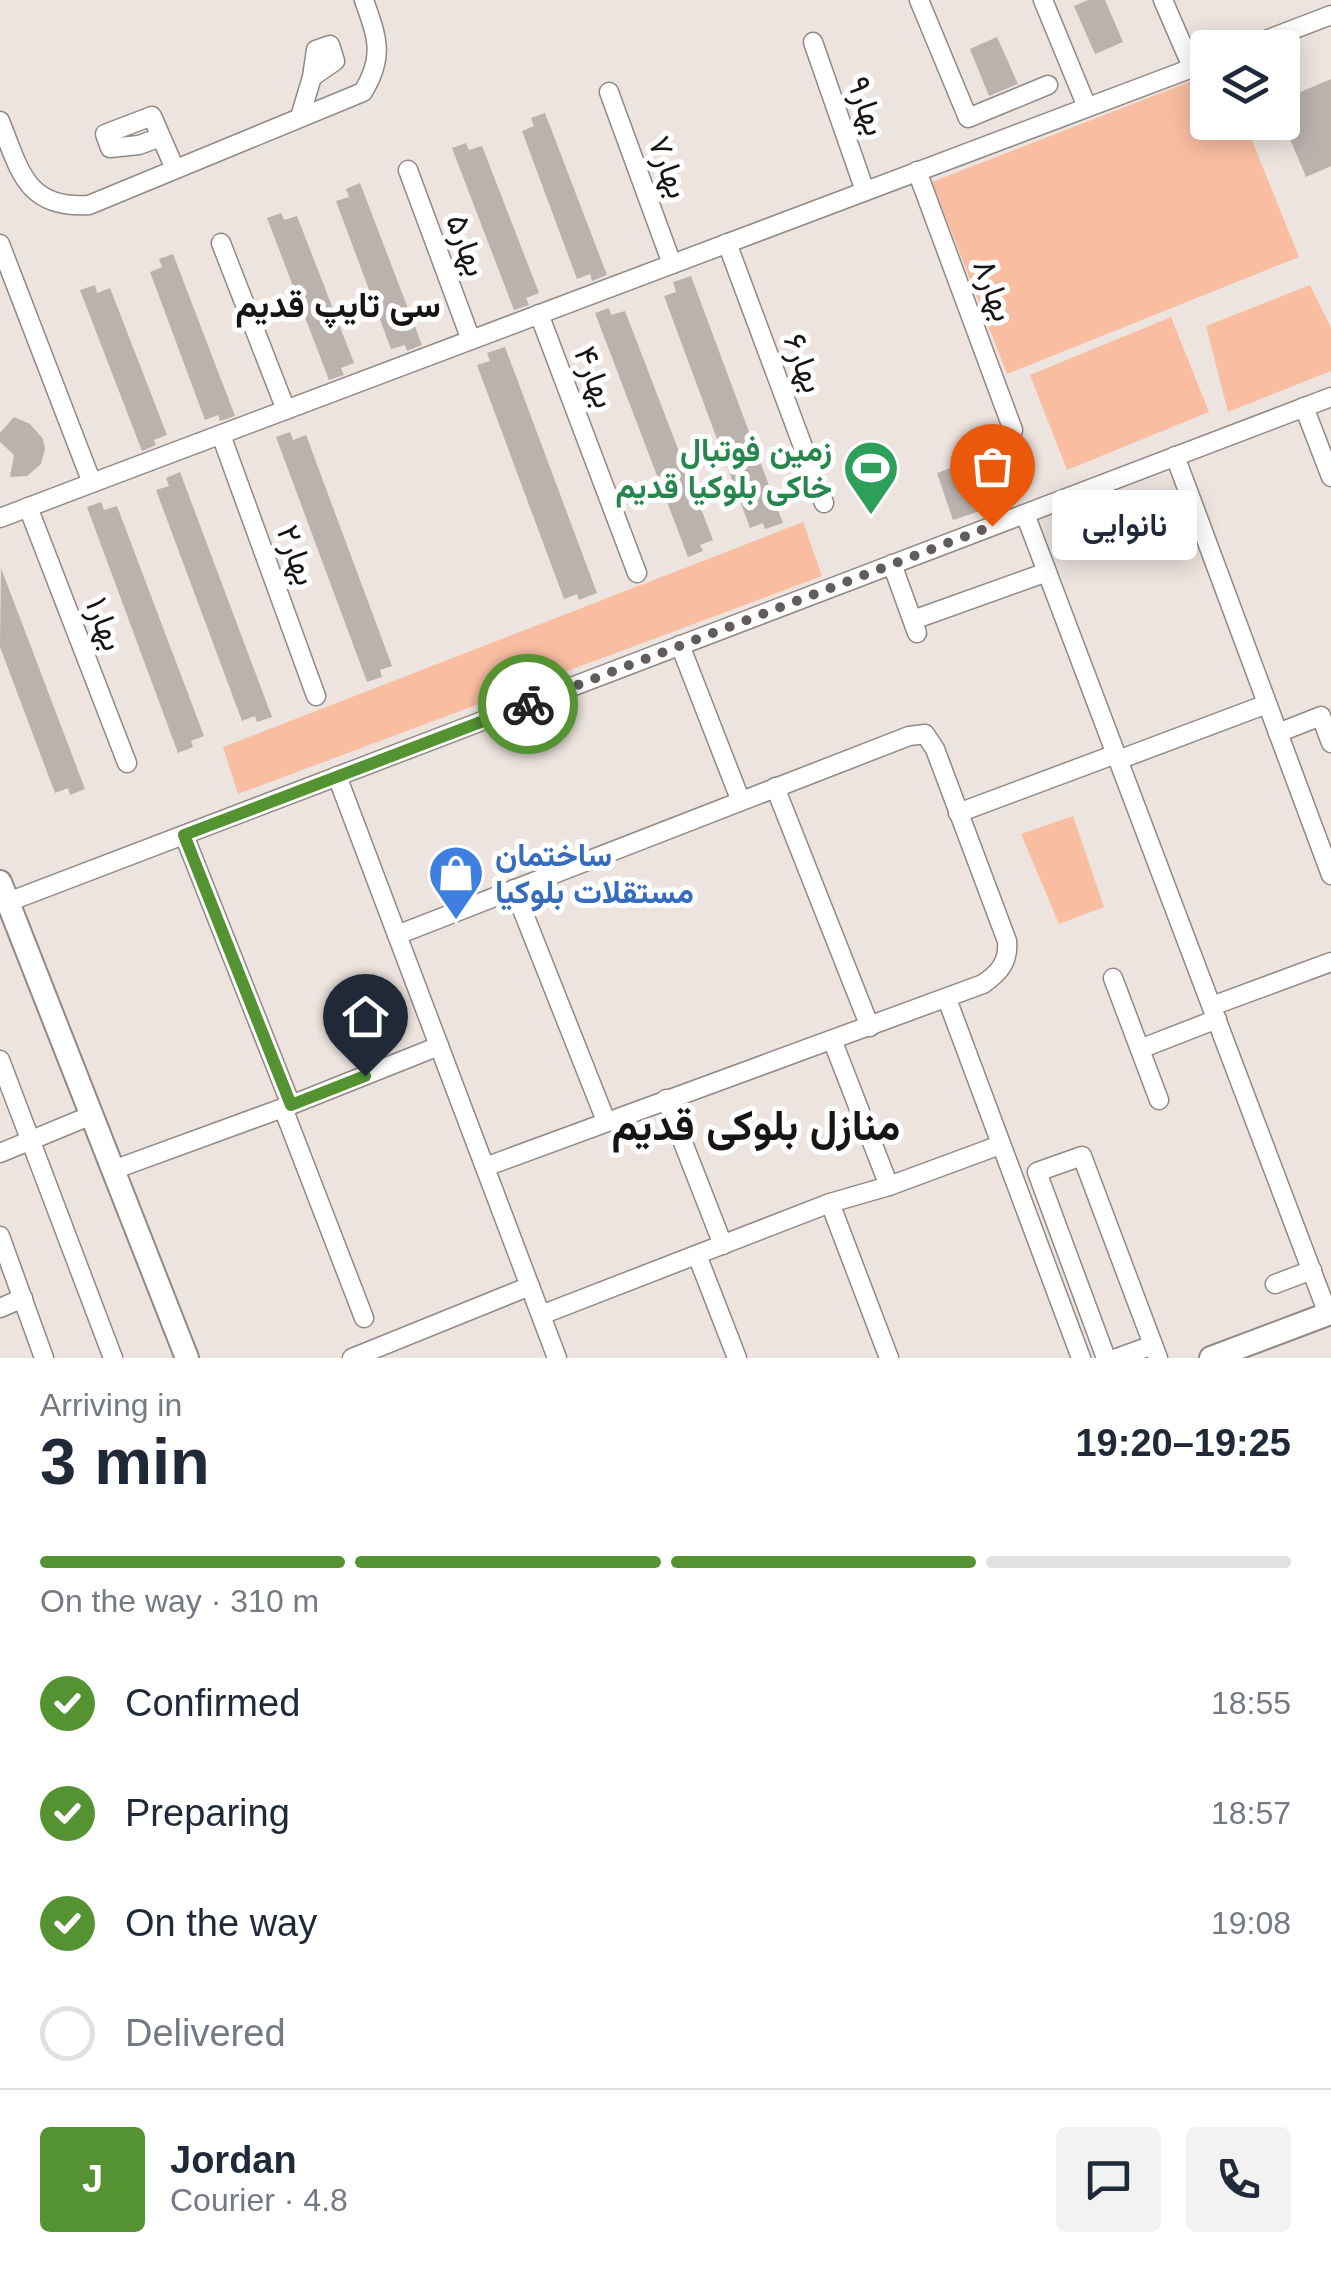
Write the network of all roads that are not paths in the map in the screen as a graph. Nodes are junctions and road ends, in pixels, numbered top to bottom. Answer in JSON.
{"nodes":[{"id":1,"x":364,"y":0,"type":"edge"},
{"id":2,"x":918,"y":0,"type":"edge"},
{"id":3,"x":1043,"y":0,"type":"edge"},
{"id":4,"x":1163,"y":0,"type":"edge"},
{"id":5,"x":1331,"y":15,"type":"edge"},
{"id":6,"x":1292,"y":30,"type":"edge"},
{"id":7,"x":813,"y":42,"type":"dead end"},
{"id":8,"x":1190,"y":47,"type":"edge"},
{"id":9,"x":1190,"y":68,"type":"edge"},
{"id":10,"x":312,"y":77,"type":"dead end"},
{"id":11,"x":1048,"y":86,"type":"dead end"},
{"id":12,"x":609,"y":92,"type":"dead end"},
{"id":13,"x":1088,"y":107,"type":"junction"},
{"id":14,"x":300,"y":117,"type":"junction"},
{"id":15,"x":0,"y":121,"type":"edge"},
{"id":16,"x":161,"y":137,"type":"dead end"},
{"id":17,"x":175,"y":168,"type":"junction"},
{"id":18,"x":408,"y":170,"type":"dead end"},
{"id":19,"x":918,"y":171,"type":"junction"},
{"id":20,"x":865,"y":191,"type":"junction"},
{"id":21,"x":221,"y":242,"type":"dead end"},
{"id":22,"x":0,"y":244,"type":"edge"},
{"id":23,"x":726,"y":244,"type":"junction"},
{"id":24,"x":672,"y":264,"type":"junction"},
{"id":25,"x":539,"y":314,"type":"junction"},
{"id":26,"x":471,"y":340,"type":"junction"},
{"id":27,"x":1331,"y":397,"type":"edge"},
{"id":28,"x":1304,"y":407,"type":"junction"},
{"id":29,"x":286,"y":410,"type":"junction"},
{"id":30,"x":1013,"y":430,"type":"dead end"},
{"id":31,"x":220,"y":435,"type":"junction"},
{"id":32,"x":1175,"y":456,"type":"junction"},
{"id":33,"x":1331,"y":477,"type":"edge"},
{"id":34,"x":92,"y":483,"type":"junction"},
{"id":35,"x":824,"y":503,"type":"dead end"},
{"id":36,"x":28,"y":507,"type":"junction"},
{"id":37,"x":1025,"y":514,"type":"junction"},
{"id":38,"x":0,"y":518,"type":"edge"},
{"id":39,"x":892,"y":564,"type":"junction"},
{"id":40,"x":637,"y":572,"type":"dead end"},
{"id":41,"x":1047,"y":572,"type":"junction"},
{"id":42,"x":680,"y":646,"type":"junction"},
{"id":43,"x":316,"y":696,"type":"dead end"},
{"id":44,"x":1268,"y":704,"type":"junction"},
{"id":45,"x":1278,"y":733,"type":"junction"},
{"id":46,"x":1331,"y":744,"type":"edge"},
{"id":47,"x":1117,"y":757,"type":"junction"},
{"id":48,"x":127,"y":762,"type":"dead end"},
{"id":49,"x":337,"y":776,"type":"junction"},
{"id":50,"x":775,"y":787,"type":"junction"},
{"id":51,"x":740,"y":799,"type":"junction"},
{"id":52,"x":958,"y":813,"type":"junction"},
{"id":53,"x":184,"y":835,"type":"junction"},
{"id":54,"x":1331,"y":875,"type":"edge"},
{"id":55,"x":514,"y":889,"type":"junction"},
{"id":56,"x":4,"y":892,"type":"edge"},
{"id":57,"x":397,"y":935,"type":"junction"},
{"id":58,"x":1331,"y":962,"type":"edge"},
{"id":59,"x":1113,"y":978,"type":"dead end"},
{"id":60,"x":947,"y":999,"type":"junction"},
{"id":61,"x":1214,"y":1012,"type":"junction"},
{"id":62,"x":870,"y":1027,"type":"junction"},
{"id":63,"x":833,"y":1042,"type":"junction"},
{"id":64,"x":439,"y":1046,"type":"junction"},
{"id":65,"x":1140,"y":1048,"type":"junction"},
{"id":66,"x":0,"y":1060,"type":"edge"},
{"id":67,"x":666,"y":1099,"type":"junction"},
{"id":68,"x":1159,"y":1100,"type":"dead end"},
{"id":69,"x":287,"y":1107,"type":"junction"},
{"id":70,"x":92,"y":1115,"type":"junction"},
{"id":71,"x":606,"y":1122,"type":"junction"},
{"id":72,"x":31,"y":1141,"type":"junction"},
{"id":73,"x":1000,"y":1145,"type":"junction"},
{"id":74,"x":0,"y":1153,"type":"edge"},
{"id":75,"x":485,"y":1167,"type":"junction"},
{"id":76,"x":113,"y":1170,"type":"junction"},
{"id":77,"x":890,"y":1186,"type":"junction"},
{"id":78,"x":830,"y":1203,"type":"junction"},
{"id":79,"x":0,"y":1236,"type":"edge"},
{"id":80,"x":722,"y":1245,"type":"junction"},
{"id":81,"x":697,"y":1255,"type":"junction"},
{"id":82,"x":1312,"y":1270,"type":"junction"},
{"id":83,"x":1275,"y":1284,"type":"dead end"},
{"id":84,"x":530,"y":1286,"type":"junction"},
{"id":85,"x":23,"y":1298,"type":"junction"},
{"id":86,"x":0,"y":1308,"type":"edge"},
{"id":87,"x":1330,"y":1314,"type":"edge"},
{"id":88,"x":541,"y":1315,"type":"junction"},
{"id":89,"x":364,"y":1318,"type":"dead end"},
{"id":90,"x":390,"y":1351,"type":"edge"},
{"id":91,"x":1155,"y":1351,"type":"edge"},
{"id":92,"x":44,"y":1358,"type":"edge"},
{"id":93,"x":113,"y":1358,"type":"edge"},
{"id":94,"x":187,"y":1358,"type":"edge"},
{"id":95,"x":352,"y":1358,"type":"edge"},
{"id":96,"x":557,"y":1358,"type":"edge"},
{"id":97,"x":737,"y":1358,"type":"edge"},
{"id":98,"x":889,"y":1358,"type":"edge"},
{"id":99,"x":1080,"y":1358,"type":"edge"},
{"id":100,"x":1106,"y":1358,"type":"edge"},
{"id":101,"x":1117,"y":1358,"type":"edge"},
{"id":102,"x":1211,"y":1358,"type":"edge"}],
"edges":[{"from":1,"to":14,"type":"street"},
{"from":2,"to":11,"type":"street"},
{"from":3,"to":13,"type":"street"},
{"from":4,"to":8,"type":"street"},
{"from":5,"to":6,"type":"street"},
{"from":7,"to":20,"type":"street","name":"بهار۹"},
{"from":9,"to":13,"type":"street"},
{"from":10,"to":14,"type":"street"},
{"from":12,"to":24,"type":"street","name":"بهار۷"},
{"from":13,"to":19,"type":"street"},
{"from":14,"to":17,"type":"street"},
{"from":15,"to":17,"type":"street"},
{"from":16,"to":17,"type":"street"},
{"from":18,"to":26,"type":"street","name":"بهار۵"},
{"from":19,"to":20,"type":"street"},
{"from":19,"to":30,"type":"street","name":"بهار۸"},
{"from":20,"to":23,"type":"street"},
{"from":21,"to":29,"type":"street"},
{"from":22,"to":34,"type":"street"},
{"from":23,"to":24,"type":"street"},
{"from":23,"to":35,"type":"street","name":"بهار۶"},
{"from":24,"to":25,"type":"street"},
{"from":25,"to":26,"type":"street"},
{"from":25,"to":40,"type":"street","name":"بهار۴"},
{"from":26,"to":29,"type":"street"},
{"from":27,"to":28,"type":"street"},
{"from":28,"to":32,"type":"street"},
{"from":28,"to":33,"type":"street"},
{"from":29,"to":31,"type":"street"},
{"from":31,"to":34,"type":"street"},
{"from":31,"to":43,"type":"street","name":"بهار۲"},
{"from":32,"to":37,"type":"street"},
{"from":32,"to":44,"type":"street"},
{"from":34,"to":36,"type":"street"},
{"from":36,"to":38,"type":"street"},
{"from":36,"to":48,"type":"street","name":"بهار۱"},
{"from":37,"to":39,"type":"street"},
{"from":37,"to":41,"type":"street"},
{"from":39,"to":41,"type":"street"},
{"from":39,"to":42,"type":"street"},
{"from":41,"to":47,"type":"street"},
{"from":42,"to":49,"type":"street"},
{"from":42,"to":51,"type":"street"},
{"from":44,"to":45,"type":"street"},
{"from":44,"to":47,"type":"street"},
{"from":45,"to":46,"type":"street"},
{"from":45,"to":54,"type":"street"},
{"from":47,"to":52,"type":"street"},
{"from":47,"to":61,"type":"street"},
{"from":49,"to":53,"type":"street"},
{"from":49,"to":57,"type":"street"},
{"from":50,"to":51,"type":"street"},
{"from":50,"to":52,"type":"street"},
{"from":50,"to":62,"type":"street"},
{"from":51,"to":55,"type":"street"},
{"from":52,"to":60,"type":"street"},
{"from":53,"to":56,"type":"street"},
{"from":53,"to":69,"type":"street"},
{"from":55,"to":57,"type":"street"},
{"from":55,"to":71,"type":"street"},
{"from":56,"to":70,"type":"street"},
{"from":57,"to":64,"type":"street"},
{"from":58,"to":61,"type":"street"},
{"from":59,"to":65,"type":"street"},
{"from":60,"to":62,"type":"street"},
{"from":60,"to":73,"type":"street"},
{"from":61,"to":65,"type":"street"},
{"from":61,"to":82,"type":"street"},
{"from":62,"to":63,"type":"street"},
{"from":63,"to":67,"type":"street"},
{"from":63,"to":77,"type":"street"},
{"from":64,"to":69,"type":"street"},
{"from":64,"to":75,"type":"street"},
{"from":65,"to":68,"type":"street"},
{"from":66,"to":72,"type":"street"},
{"from":67,"to":71,"type":"street"},
{"from":67,"to":80,"type":"street"},
{"from":69,"to":76,"type":"street"},
{"from":69,"to":89,"type":"street"},
{"from":70,"to":72,"type":"street"},
{"from":70,"to":76,"type":"street"},
{"from":71,"to":75,"type":"street"},
{"from":72,"to":74,"type":"street"},
{"from":72,"to":93,"type":"street"},
{"from":73,"to":77,"type":"street"},
{"from":73,"to":99,"type":"street"},
{"from":75,"to":84,"type":"street"},
{"from":76,"to":94,"type":"street"},
{"from":77,"to":78,"type":"street"},
{"from":78,"to":80,"type":"street"},
{"from":78,"to":98,"type":"street"},
{"from":79,"to":85,"type":"street"},
{"from":80,"to":81,"type":"street"},
{"from":81,"to":88,"type":"street"},
{"from":81,"to":97,"type":"street"},
{"from":82,"to":83,"type":"street"},
{"from":82,"to":87,"type":"street"},
{"from":84,"to":88,"type":"street"},
{"from":84,"to":90,"type":"street"},
{"from":85,"to":86,"type":"street"},
{"from":85,"to":92,"type":"street"},
{"from":87,"to":102,"type":"street"},
{"from":88,"to":96,"type":"street"},
{"from":90,"to":95,"type":"street"},
{"from":91,"to":100,"type":"street"},
{"from":91,"to":101,"type":"street"}]}
